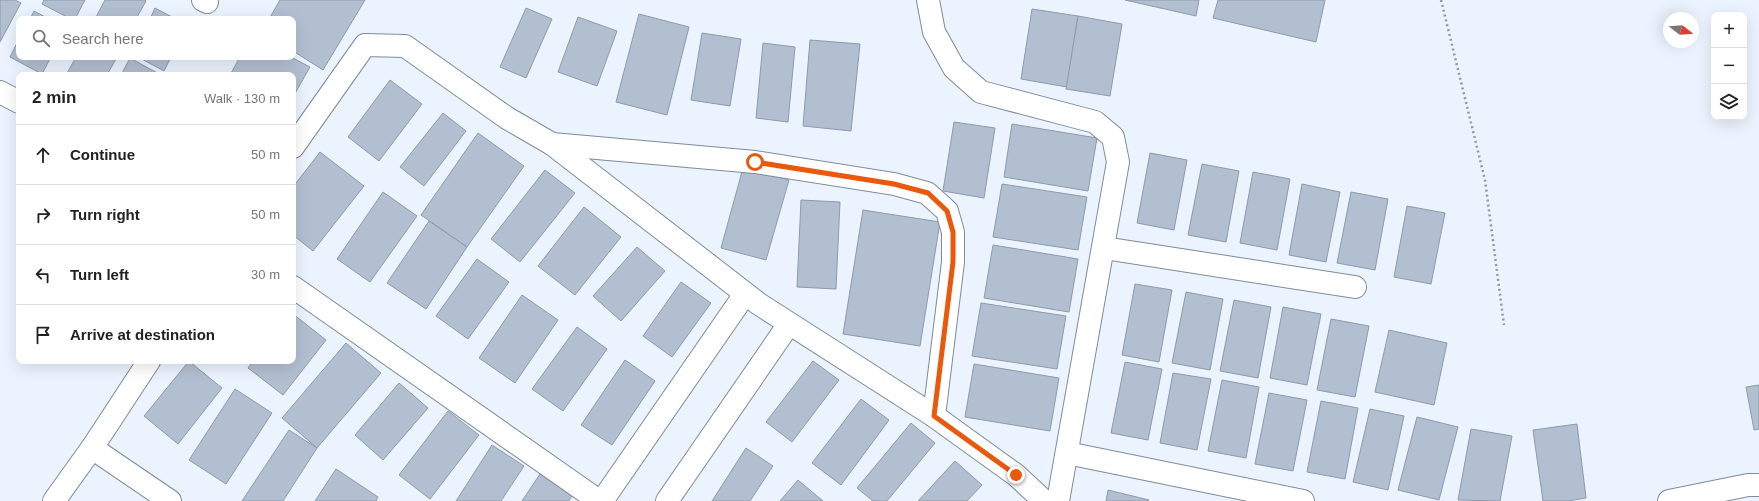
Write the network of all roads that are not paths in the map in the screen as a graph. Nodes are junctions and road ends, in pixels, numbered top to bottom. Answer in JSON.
{"nodes":[{"id":1,"x":928,"y":0,"type":"edge"},
{"id":2,"x":0,"y":92,"type":"edge"},
{"id":3,"x":16,"y":100,"type":"edge"},
{"id":4,"x":296,"y":143,"type":"edge"},
{"id":5,"x":552,"y":144,"type":"junction"},
{"id":6,"x":1104,"y":248,"type":"junction"},
{"id":7,"x":1355,"y":287,"type":"dead end"},
{"id":8,"x":296,"y":289,"type":"edge"},
{"id":9,"x":746,"y":294,"type":"junction"},
{"id":10,"x":789,"y":324,"type":"junction"},
{"id":11,"x":147,"y":364,"type":"edge"},
{"id":12,"x":934,"y":416,"type":"junction"},
{"id":13,"x":92,"y":448,"type":"junction"},
{"id":14,"x":1067,"y":453,"type":"junction"},
{"id":15,"x":1759,"y":485,"type":"edge"},
{"id":16,"x":54,"y":501,"type":"edge"},
{"id":17,"x":170,"y":501,"type":"edge"},
{"id":18,"x":599,"y":501,"type":"edge"},
{"id":19,"x":602,"y":501,"type":"edge"},
{"id":20,"x":667,"y":501,"type":"edge"},
{"id":21,"x":1044,"y":501,"type":"edge"},
{"id":22,"x":1058,"y":501,"type":"edge"},
{"id":23,"x":1303,"y":501,"type":"edge"},
{"id":24,"x":1669,"y":501,"type":"edge"}],
"edges":[{"from":1,"to":6,"type":"street"},
{"from":2,"to":3,"type":"street"},
{"from":4,"to":5,"type":"street"},
{"from":5,"to":9,"type":"street"},
{"from":5,"to":12,"type":"street"},
{"from":6,"to":7,"type":"street"},
{"from":6,"to":14,"type":"street"},
{"from":8,"to":18,"type":"street"},
{"from":9,"to":10,"type":"street"},
{"from":9,"to":19,"type":"street"},
{"from":10,"to":12,"type":"street"},
{"from":10,"to":20,"type":"street"},
{"from":11,"to":13,"type":"street"},
{"from":12,"to":21,"type":"street"},
{"from":13,"to":16,"type":"street"},
{"from":13,"to":17,"type":"street"},
{"from":14,"to":22,"type":"street"},
{"from":14,"to":23,"type":"street"},
{"from":15,"to":24,"type":"street"}]}
